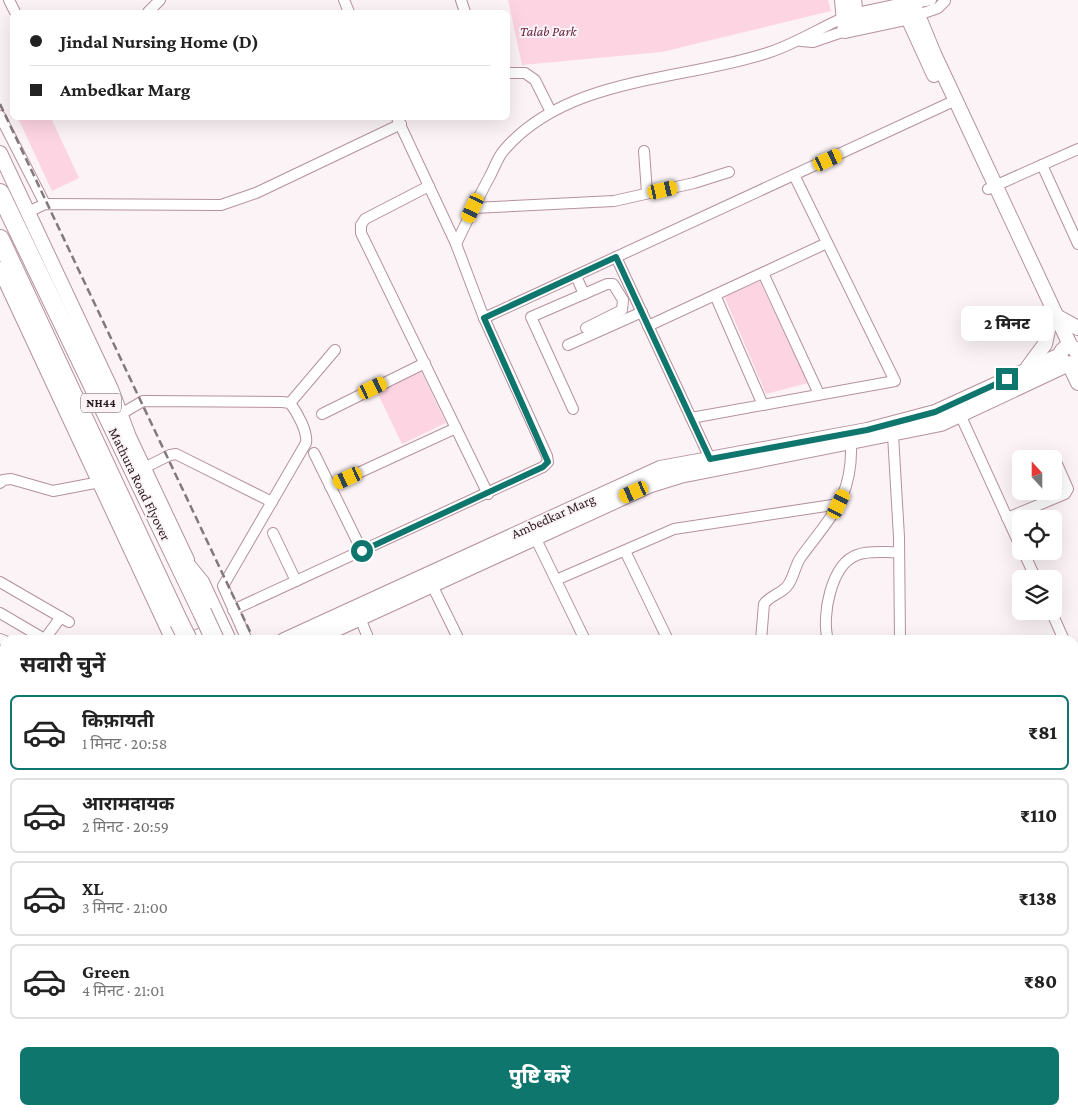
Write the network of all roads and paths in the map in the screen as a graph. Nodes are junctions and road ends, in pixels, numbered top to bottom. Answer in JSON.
{"nodes":[{"id":1,"x":160,"y":0,"type":"edge"},
{"id":2,"x":842,"y":0,"type":"edge"},
{"id":3,"x":854,"y":0,"type":"edge"},
{"id":4,"x":931,"y":0,"type":"edge"},
{"id":5,"x":945,"y":0,"type":"edge"},
{"id":6,"x":0,"y":3,"type":"edge"},
{"id":7,"x":14,"y":10,"type":"edge"},
{"id":8,"x":150,"y":10,"type":"edge"},
{"id":9,"x":910,"y":10,"type":"junction"},
{"id":10,"x":850,"y":23,"type":"junction"},
{"id":11,"x":510,"y":73,"type":"edge"},
{"id":12,"x":952,"y":102,"type":"junction"},
{"id":13,"x":551,"y":112,"type":"junction"},
{"id":14,"x":0,"y":116,"type":"edge"},
{"id":15,"x":399,"y":121,"type":"edge"},
{"id":16,"x":1078,"y":149,"type":"edge"},
{"id":17,"x":644,"y":151,"type":"dead end"},
{"id":18,"x":0,"y":152,"type":"edge"},
{"id":19,"x":1042,"y":166,"type":"junction"},
{"id":20,"x":729,"y":172,"type":"dead end"},
{"id":21,"x":794,"y":175,"type":"junction"},
{"id":22,"x":429,"y":186,"type":"junction"},
{"id":23,"x":992,"y":187,"type":"junction"},
{"id":24,"x":0,"y":193,"type":"edge"},
{"id":25,"x":647,"y":193,"type":"junction"},
{"id":26,"x":45,"y":204,"type":"junction"},
{"id":27,"x":473,"y":208,"type":"junction"},
{"id":28,"x":28,"y":212,"type":"junction"},
{"id":29,"x":1073,"y":220,"type":"edge"},
{"id":30,"x":0,"y":239,"type":"edge"},
{"id":31,"x":828,"y":243,"type":"junction"},
{"id":32,"x":456,"y":244,"type":"junction"},
{"id":33,"x":1078,"y":244,"type":"edge"},
{"id":34,"x":616,"y":257,"type":"junction"},
{"id":35,"x":0,"y":269,"type":"edge"},
{"id":36,"x":763,"y":273,"type":"junction"},
{"id":37,"x":576,"y":276,"type":"junction"},
{"id":38,"x":584,"y":294,"type":"junction"},
{"id":39,"x":715,"y":295,"type":"junction"},
{"id":40,"x":642,"y":312,"type":"junction"},
{"id":41,"x":484,"y":318,"type":"junction"},
{"id":42,"x":1054,"y":319,"type":"junction"},
{"id":43,"x":648,"y":326,"type":"junction"},
{"id":44,"x":586,"y":328,"type":"dead end"},
{"id":45,"x":1078,"y":328,"type":"edge"},
{"id":46,"x":568,"y":345,"type":"dead end"},
{"id":47,"x":335,"y":350,"type":"dead end"},
{"id":48,"x":1073,"y":355,"type":"edge"},
{"id":49,"x":425,"y":363,"type":"junction"},
{"id":50,"x":1024,"y":371,"type":"junction"},
{"id":51,"x":1048,"y":374,"type":"junction"},
{"id":52,"x":1078,"y":383,"type":"edge"},
{"id":53,"x":1078,"y":388,"type":"edge"},
{"id":54,"x":819,"y":394,"type":"junction"},
{"id":55,"x":290,"y":403,"type":"junction"},
{"id":56,"x":763,"y":405,"type":"junction"},
{"id":57,"x":957,"y":408,"type":"junction"},
{"id":58,"x":573,"y":409,"type":"dead end"},
{"id":59,"x":121,"y":414,"type":"junction"},
{"id":60,"x":322,"y":414,"type":"dead end"},
{"id":61,"x":691,"y":418,"type":"junction"},
{"id":62,"x":456,"y":428,"type":"junction"},
{"id":63,"x":893,"y":435,"type":"junction"},
{"id":64,"x":851,"y":443,"type":"junction"},
{"id":65,"x":314,"y":453,"type":"dead end"},
{"id":66,"x":712,"y":464,"type":"junction"},
{"id":67,"x":144,"y":468,"type":"junction"},
{"id":68,"x":1062,"y":475,"type":"edge"},
{"id":69,"x":100,"y":482,"type":"junction"},
{"id":70,"x":0,"y":483,"type":"edge"},
{"id":71,"x":330,"y":486,"type":"junction"},
{"id":72,"x":488,"y":494,"type":"junction"},
{"id":73,"x":1062,"y":495,"type":"edge"},
{"id":74,"x":1050,"y":500,"type":"edge"},
{"id":75,"x":272,"y":502,"type":"junction"},
{"id":76,"x":839,"y":504,"type":"junction"},
{"id":77,"x":1007,"y":518,"type":"junction"},
{"id":78,"x":1012,"y":529,"type":"edge"},
{"id":79,"x":533,"y":532,"type":"junction"},
{"id":80,"x":273,"y":533,"type":"dead end"},
{"id":81,"x":362,"y":551,"type":"junction"},
{"id":82,"x":625,"y":551,"type":"junction"},
{"id":83,"x":899,"y":552,"type":"junction"},
{"id":84,"x":189,"y":566,"type":"junction"},
{"id":85,"x":556,"y":580,"type":"junction"},
{"id":86,"x":296,"y":581,"type":"junction"},
{"id":87,"x":0,"y":582,"type":"edge"},
{"id":88,"x":432,"y":585,"type":"junction"},
{"id":89,"x":233,"y":610,"type":"junction"},
{"id":90,"x":0,"y":613,"type":"edge"},
{"id":91,"x":213,"y":615,"type":"junction"},
{"id":92,"x":360,"y":618,"type":"junction"},
{"id":93,"x":1055,"y":620,"type":"edge"},
{"id":94,"x":37,"y":635,"type":"edge"},
{"id":95,"x":50,"y":635,"type":"edge"},
{"id":96,"x":171,"y":635,"type":"edge"},
{"id":97,"x":186,"y":635,"type":"edge"},
{"id":98,"x":201,"y":635,"type":"edge"},
{"id":99,"x":213,"y":635,"type":"edge"},
{"id":100,"x":223,"y":635,"type":"edge"},
{"id":101,"x":227,"y":635,"type":"edge"},
{"id":102,"x":245,"y":635,"type":"edge"},
{"id":103,"x":296,"y":635,"type":"edge"},
{"id":104,"x":324,"y":635,"type":"edge"},
{"id":105,"x":367,"y":635,"type":"edge"},
{"id":106,"x":457,"y":635,"type":"edge"},
{"id":107,"x":583,"y":635,"type":"edge"},
{"id":108,"x":666,"y":635,"type":"edge"},
{"id":109,"x":762,"y":635,"type":"edge"},
{"id":110,"x":828,"y":635,"type":"edge"},
{"id":111,"x":900,"y":635,"type":"edge"},
{"id":112,"x":1062,"y":635,"type":"edge"}],
"edges":[{"from":1,"to":8,"type":"street"},
{"from":2,"to":10,"type":"street"},
{"from":3,"to":10,"type":"street"},
{"from":4,"to":9,"type":"street"},
{"from":5,"to":9,"type":"street"},
{"from":6,"to":7,"type":"street"},
{"from":9,"to":10,"type":"street"},
{"from":9,"to":12,"type":"street"},
{"from":10,"to":13,"type":"street"},
{"from":11,"to":13,"type":"street"},
{"from":12,"to":21,"type":"street"},
{"from":12,"to":23,"type":"street"},
{"from":13,"to":27,"type":"street"},
{"from":14,"to":26,"type":"street"},
{"from":15,"to":22,"type":"street"},
{"from":15,"to":26,"type":"street"},
{"from":16,"to":19,"type":"street"},
{"from":17,"to":25,"type":"street"},
{"from":18,"to":28,"type":"street"},
{"from":19,"to":23,"type":"street"},
{"from":19,"to":29,"type":"street"},
{"from":20,"to":25,"type":"street"},
{"from":21,"to":31,"type":"street"},
{"from":21,"to":34,"type":"street"},
{"from":22,"to":32,"type":"street"},
{"from":22,"to":49,"type":"street"},
{"from":23,"to":42,"type":"street"},
{"from":24,"to":99,"type":"highway","name":"Mathura Road Flyover","number":"NH44","bridge":true},
{"from":25,"to":27,"type":"street"},
{"from":26,"to":28,"type":"street"},
{"from":27,"to":32,"type":"street"},
{"from":28,"to":59,"type":"street"},
{"from":29,"to":33,"type":"street"},
{"from":30,"to":97,"type":"highway","name":"Mathura Road Flyover","number":"NH44","bridge":true},
{"from":31,"to":36,"type":"street"},
{"from":31,"to":54,"type":"street"},
{"from":32,"to":41,"type":"street"},
{"from":34,"to":37,"type":"street"},
{"from":34,"to":40,"type":"street"},
{"from":35,"to":69,"type":"street"},
{"from":36,"to":39,"type":"street"},
{"from":36,"to":54,"type":"street"},
{"from":37,"to":38,"type":"street"},
{"from":37,"to":41,"type":"street"},
{"from":38,"to":44,"type":"street"},
{"from":38,"to":58,"type":"street"},
{"from":39,"to":43,"type":"street"},
{"from":39,"to":56,"type":"street"},
{"from":40,"to":43,"type":"street"},
{"from":40,"to":46,"type":"street"},
{"from":41,"to":72,"type":"street"},
{"from":42,"to":45,"type":"street"},
{"from":42,"to":48,"type":"street"},
{"from":42,"to":50,"type":"street"},
{"from":43,"to":61,"type":"street"},
{"from":47,"to":55,"type":"street"},
{"from":48,"to":50,"type":"street","name":"Ambedkar Marg"},
{"from":48,"to":51,"type":"street","name":"Ambedkar Marg"},
{"from":48,"to":52,"type":"street"},
{"from":49,"to":60,"type":"street"},
{"from":49,"to":62,"type":"street"},
{"from":50,"to":57,"type":"street","name":"Ambedkar Marg"},
{"from":51,"to":53,"type":"street"},
{"from":51,"to":57,"type":"street","name":"Ambedkar Marg"},
{"from":54,"to":56,"type":"street"},
{"from":55,"to":59,"type":"street"},
{"from":55,"to":75,"type":"street"},
{"from":56,"to":61,"type":"street"},
{"from":57,"to":63,"type":"street","name":"Ambedkar Marg"},
{"from":57,"to":66,"type":"street","name":"Ambedkar Marg"},
{"from":57,"to":77,"type":"street"},
{"from":59,"to":67,"type":"street"},
{"from":61,"to":66,"type":"street"},
{"from":62,"to":71,"type":"street"},
{"from":62,"to":72,"type":"street"},
{"from":63,"to":64,"type":"street","name":"Ambedkar Marg"},
{"from":63,"to":83,"type":"street"},
{"from":64,"to":66,"type":"street","name":"Ambedkar Marg"},
{"from":64,"to":76,"type":"street"},
{"from":65,"to":71,"type":"street"},
{"from":66,"to":79,"type":"street","name":"Ambedkar Marg"},
{"from":67,"to":75,"type":"street"},
{"from":67,"to":84,"type":"street"},
{"from":68,"to":73,"type":"street"},
{"from":69,"to":70,"type":"street"},
{"from":69,"to":96,"type":"street"},
{"from":71,"to":81,"type":"street"},
{"from":72,"to":81,"type":"street"},
{"from":74,"to":77,"type":"street"},
{"from":75,"to":89,"type":"street"},
{"from":76,"to":82,"type":"street"},
{"from":76,"to":109,"type":"street"},
{"from":77,"to":78,"type":"street"},
{"from":79,"to":85,"type":"street"},
{"from":79,"to":88,"type":"street","name":"Ambedkar Marg"},
{"from":79,"to":103,"type":"street","name":"Ambedkar Marg"},
{"from":80,"to":86,"type":"street"},
{"from":81,"to":86,"type":"street"},
{"from":82,"to":85,"type":"street"},
{"from":82,"to":108,"type":"street"},
{"from":83,"to":110,"type":"street"},
{"from":83,"to":111,"type":"street"},
{"from":84,"to":91,"type":"street"},
{"from":84,"to":101,"type":"street"},
{"from":85,"to":107,"type":"street"},
{"from":86,"to":89,"type":"street"},
{"from":87,"to":95,"type":"street"},
{"from":88,"to":92,"type":"street","name":"Ambedkar Marg"},
{"from":88,"to":106,"type":"street"},
{"from":89,"to":102,"type":"street"},
{"from":90,"to":94,"type":"street"},
{"from":91,"to":98,"type":"street"},
{"from":91,"to":100,"type":"street"},
{"from":92,"to":104,"type":"street","name":"Ambedkar Marg"},
{"from":92,"to":105,"type":"street"},
{"from":93,"to":112,"type":"street"}]}
